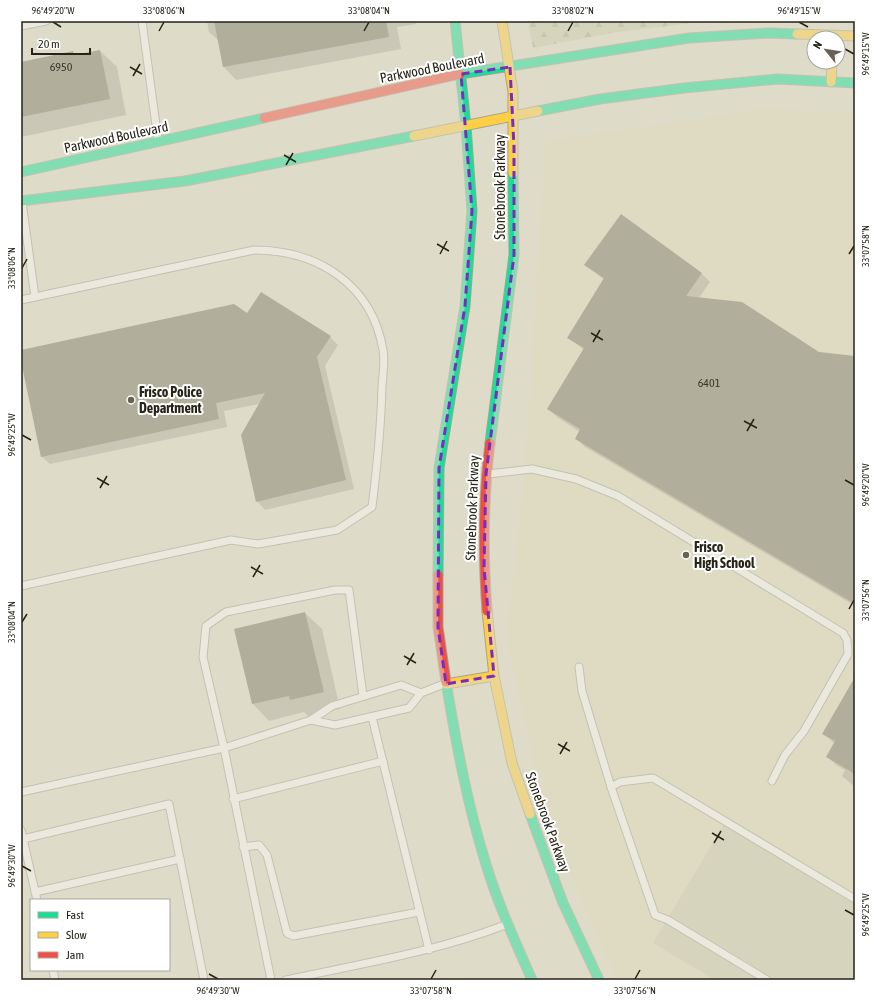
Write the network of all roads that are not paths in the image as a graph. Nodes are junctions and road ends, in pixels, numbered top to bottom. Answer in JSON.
{"nodes":[{"id":1,"x":46,"y":21,"type":"edge"},
{"id":2,"x":142,"y":21,"type":"edge"},
{"id":3,"x":456,"y":21,"type":"edge"},
{"id":4,"x":502,"y":21,"type":"edge"},
{"id":5,"x":21,"y":26,"type":"edge"},
{"id":6,"x":806,"y":35,"type":"edge"},
{"id":7,"x":510,"y":67,"type":"junction"},
{"id":8,"x":832,"y":70,"type":"edge"},
{"id":9,"x":461,"y":74,"type":"junction"},
{"id":10,"x":831,"y":82,"type":"junction"},
{"id":11,"x":855,"y":83,"type":"edge"},
{"id":12,"x":513,"y":117,"type":"junction"},
{"id":13,"x":466,"y":126,"type":"junction"},
{"id":14,"x":158,"y":142,"type":"junction"},
{"id":15,"x":21,"y":172,"type":"edge"},
{"id":16,"x":21,"y":200,"type":"edge"},
{"id":17,"x":36,"y":297,"type":"junction"},
{"id":18,"x":21,"y":300,"type":"edge"},
{"id":19,"x":486,"y":474,"type":"junction"},
{"id":20,"x":21,"y":586,"type":"edge"},
{"id":21,"x":579,"y":668,"type":"dead end"},
{"id":22,"x":494,"y":676,"type":"junction"},
{"id":23,"x":446,"y":684,"type":"junction"},
{"id":24,"x":422,"y":693,"type":"junction"},
{"id":25,"x":363,"y":696,"type":"junction"},
{"id":26,"x":372,"y":717,"type":"junction"},
{"id":27,"x":312,"y":720,"type":"junction"},
{"id":28,"x":224,"y":748,"type":"junction"},
{"id":29,"x":383,"y":761,"type":"junction"},
{"id":30,"x":772,"y":781,"type":"dead end"},
{"id":31,"x":611,"y":787,"type":"junction"},
{"id":32,"x":21,"y":792,"type":"edge"},
{"id":33,"x":233,"y":799,"type":"junction"},
{"id":34,"x":21,"y":830,"type":"edge"},
{"id":35,"x":23,"y":839,"type":"junction"},
{"id":36,"x":243,"y":847,"type":"junction"},
{"id":37,"x":180,"y":859,"type":"junction"},
{"id":38,"x":35,"y":892,"type":"junction"},
{"id":39,"x":37,"y":899,"type":"edge"},
{"id":40,"x":855,"y":899,"type":"edge"},
{"id":41,"x":419,"y":912,"type":"junction"},
{"id":42,"x":507,"y":924,"type":"junction"},
{"id":43,"x":428,"y":950,"type":"junction"},
{"id":44,"x":204,"y":980,"type":"edge"},
{"id":45,"x":271,"y":980,"type":"edge"},
{"id":46,"x":286,"y":980,"type":"edge"},
{"id":47,"x":532,"y":980,"type":"edge"},
{"id":48,"x":598,"y":980,"type":"edge"},
{"id":49,"x":767,"y":980,"type":"edge"}],
"edges":[{"from":1,"to":5,"type":"lane"},
{"from":2,"to":14,"type":"lane"},
{"from":3,"to":9,"type":"main road","name":"Stonebrook Parkway"},
{"from":4,"to":7,"type":"main road","name":"Stonebrook Parkway"},
{"from":6,"to":7,"type":"main road","name":"Parkwood Boulevard"},
{"from":7,"to":9,"type":"main road","name":"Parkwood Boulevard"},
{"from":7,"to":12,"type":"main road","name":"Stonebrook Parkway"},
{"from":8,"to":10,"type":"main road"},
{"from":9,"to":13,"type":"main road","name":"Stonebrook Parkway"},
{"from":9,"to":14,"type":"main road","name":"Parkwood Boulevard"},
{"from":10,"to":11,"type":"main road"},
{"from":10,"to":12,"type":"main road"},
{"from":12,"to":13,"type":"main road"},
{"from":12,"to":19,"type":"main road","name":"Stonebrook Parkway"},
{"from":13,"to":16,"type":"main road"},
{"from":13,"to":23,"type":"main road","name":"Stonebrook Parkway"},
{"from":14,"to":15,"type":"main road","name":"Parkwood Boulevard"},
{"from":16,"to":17,"type":"lane"},
{"from":17,"to":18,"type":"lane"},
{"from":17,"to":20,"type":"lane"},
{"from":19,"to":22,"type":"main road","name":"Stonebrook Parkway"},
{"from":19,"to":30,"type":"lane"},
{"from":21,"to":31,"type":"lane"},
{"from":22,"to":23,"type":"main road"},
{"from":22,"to":48,"type":"main road","name":"Stonebrook Parkway"},
{"from":23,"to":24,"type":"lane"},
{"from":23,"to":42,"type":"main road","name":"Stonebrook Parkway"},
{"from":24,"to":25,"type":"lane"},
{"from":24,"to":26,"type":"lane"},
{"from":25,"to":27,"type":"lane"},
{"from":25,"to":28,"type":"lane"},
{"from":26,"to":27,"type":"lane"},
{"from":26,"to":29,"type":"lane"},
{"from":27,"to":28,"type":"lane"},
{"from":28,"to":32,"type":"lane"},
{"from":28,"to":33,"type":"lane"},
{"from":29,"to":33,"type":"lane"},
{"from":29,"to":41,"type":"lane"},
{"from":31,"to":40,"type":"lane"},
{"from":31,"to":49,"type":"lane"},
{"from":33,"to":36,"type":"lane"},
{"from":34,"to":35,"type":"lane"},
{"from":35,"to":37,"type":"lane"},
{"from":35,"to":38,"type":"lane"},
{"from":36,"to":41,"type":"lane"},
{"from":36,"to":45,"type":"lane"},
{"from":37,"to":38,"type":"lane"},
{"from":37,"to":44,"type":"lane"},
{"from":38,"to":39,"type":"lane"},
{"from":41,"to":43,"type":"lane"},
{"from":42,"to":43,"type":"lane"},
{"from":42,"to":47,"type":"main road","name":"Stonebrook Parkway"},
{"from":43,"to":46,"type":"lane"}]}
